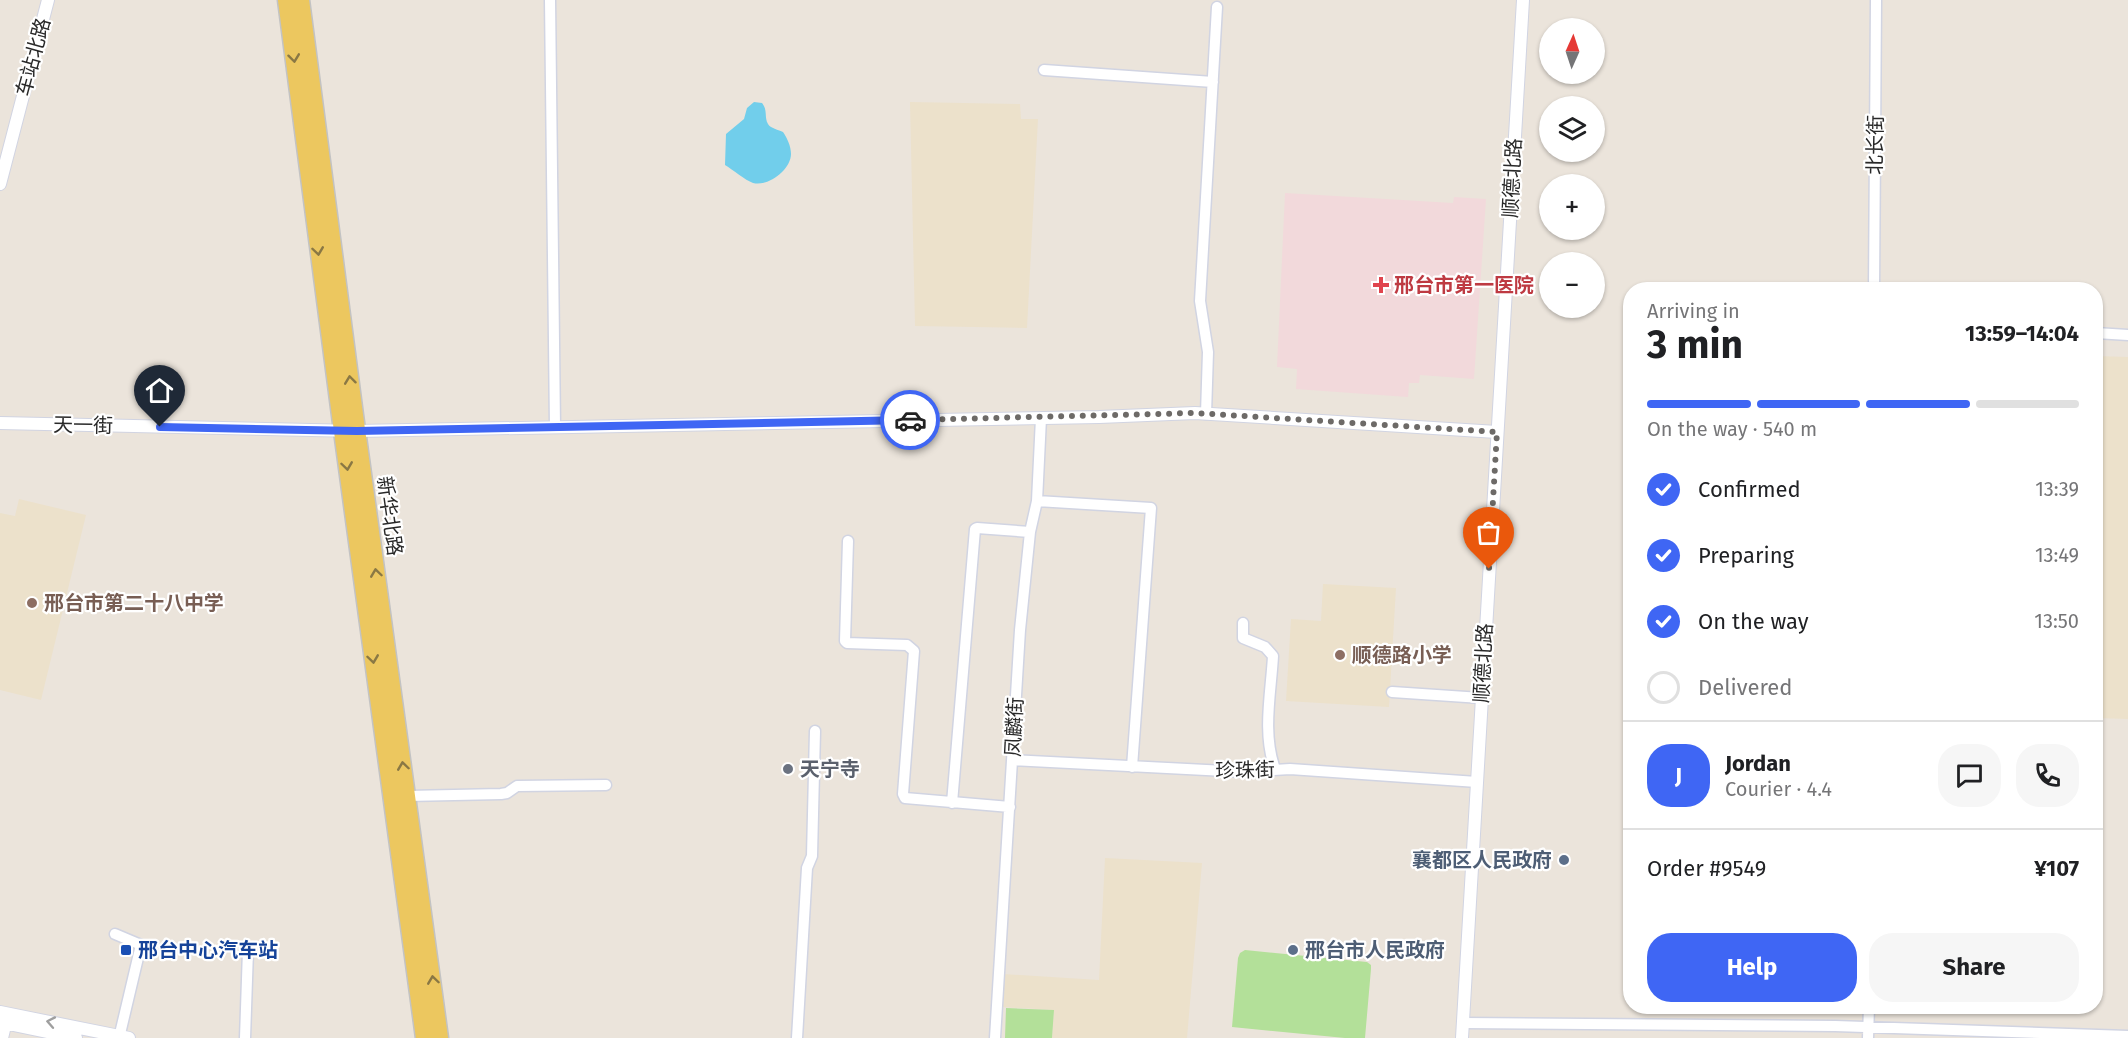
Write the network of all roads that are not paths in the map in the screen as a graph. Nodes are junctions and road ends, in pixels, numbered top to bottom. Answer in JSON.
{"nodes":[{"id":1,"x":48,"y":0,"type":"edge"},
{"id":2,"x":286,"y":0,"type":"edge"},
{"id":3,"x":301,"y":0,"type":"edge"},
{"id":4,"x":550,"y":0,"type":"edge"},
{"id":5,"x":1523,"y":0,"type":"edge"},
{"id":6,"x":1876,"y":0,"type":"edge"},
{"id":7,"x":1217,"y":6,"type":"dead end"},
{"id":8,"x":1044,"y":70,"type":"dead end"},
{"id":9,"x":1213,"y":82,"type":"junction"},
{"id":10,"x":0,"y":184,"type":"edge"},
{"id":11,"x":1874,"y":282,"type":"edge"},
{"id":12,"x":2103,"y":333,"type":"edge"},
{"id":13,"x":2128,"y":335,"type":"edge"},
{"id":14,"x":1206,"y":414,"type":"junction"},
{"id":15,"x":1041,"y":418,"type":"junction"},
{"id":16,"x":0,"y":423,"type":"edge"},
{"id":17,"x":555,"y":427,"type":"junction"},
{"id":18,"x":349,"y":431,"type":"junction"},
{"id":19,"x":1497,"y":432,"type":"junction"},
{"id":20,"x":1037,"y":501,"type":"junction"},
{"id":21,"x":1030,"y":532,"type":"junction"},
{"id":22,"x":848,"y":541,"type":"dead end"},
{"id":23,"x":1243,"y":623,"type":"dead end"},
{"id":24,"x":1392,"y":692,"type":"dead end"},
{"id":25,"x":1481,"y":698,"type":"junction"},
{"id":26,"x":815,"y":731,"type":"dead end"},
{"id":27,"x":1012,"y":760,"type":"junction"},
{"id":28,"x":1132,"y":766,"type":"junction"},
{"id":29,"x":1275,"y":769,"type":"junction"},
{"id":30,"x":1477,"y":782,"type":"junction"},
{"id":31,"x":606,"y":785,"type":"dead end"},
{"id":32,"x":407,"y":796,"type":"junction"},
{"id":33,"x":952,"y":803,"type":"junction"},
{"id":34,"x":1010,"y":807,"type":"junction"},
{"id":35,"x":115,"y":934,"type":"dead end"},
{"id":36,"x":248,"y":950,"type":"dead end"},
{"id":37,"x":1869,"y":1014,"type":"edge"},
{"id":38,"x":9,"y":1022,"type":"edge"},
{"id":39,"x":1463,"y":1023,"type":"junction"},
{"id":40,"x":1868,"y":1032,"type":"edge"},
{"id":41,"x":2090,"y":1036,"type":"edge"},
{"id":42,"x":2128,"y":1036,"type":"edge"},
{"id":43,"x":122,"y":1037,"type":"edge"},
{"id":44,"x":2,"y":1038,"type":"edge"},
{"id":45,"x":76,"y":1038,"type":"edge"},
{"id":46,"x":245,"y":1038,"type":"edge"},
{"id":47,"x":424,"y":1038,"type":"edge"},
{"id":48,"x":440,"y":1038,"type":"edge"},
{"id":49,"x":797,"y":1038,"type":"edge"},
{"id":50,"x":995,"y":1038,"type":"edge"},
{"id":51,"x":1462,"y":1038,"type":"edge"}],
"edges":[{"from":1,"to":10,"type":"street","name":"车站北路"},
{"from":2,"to":18,"type":"main road","name":"新华北路","one_way":true},
{"from":18,"to":3,"type":"main road","name":"新华北路","one_way":true},
{"from":4,"to":17,"type":"street"},
{"from":5,"to":19,"type":"street","name":"顺德北路"},
{"from":6,"to":11,"type":"street","name":"北长街"},
{"from":7,"to":9,"type":"street"},
{"from":8,"to":9,"type":"street"},
{"from":9,"to":14,"type":"street"},
{"from":12,"to":13,"type":"street"},
{"from":14,"to":15,"type":"street","name":"天一街"},
{"from":14,"to":19,"type":"street","name":"天一街"},
{"from":15,"to":17,"type":"street","name":"天一街"},
{"from":15,"to":20,"type":"street","name":"凤麟街"},
{"from":16,"to":18,"type":"street","name":"天一街"},
{"from":17,"to":18,"type":"street","name":"天一街"},
{"from":32,"to":18,"type":"main road","name":"新华北路","one_way":true},
{"from":18,"to":47,"type":"main road","name":"新华北路","one_way":true},
{"from":19,"to":25,"type":"street","name":"顺德北路"},
{"from":20,"to":21,"type":"street","name":"凤麟街"},
{"from":20,"to":28,"type":"street"},
{"from":21,"to":27,"type":"street","name":"凤麟街"},
{"from":21,"to":33,"type":"street"},
{"from":22,"to":33,"type":"street"},
{"from":23,"to":29,"type":"street"},
{"from":24,"to":25,"type":"street"},
{"from":25,"to":30,"type":"street","name":"顺德北路"},
{"from":26,"to":49,"type":"street"},
{"from":27,"to":28,"type":"street","name":"珍珠街"},
{"from":27,"to":34,"type":"street","name":"凤麟街"},
{"from":28,"to":29,"type":"street","name":"珍珠街"},
{"from":29,"to":30,"type":"street","name":"珍珠街"},
{"from":30,"to":39,"type":"street","name":"顺德北路"},
{"from":31,"to":32,"type":"street"},
{"from":48,"to":32,"type":"main road","name":"新华北路","one_way":true},
{"from":33,"to":34,"type":"street"},
{"from":34,"to":50,"type":"street","name":"凤麟街"},
{"from":35,"to":43,"type":"street"},
{"from":36,"to":46,"type":"street"},
{"from":37,"to":40,"type":"street"},
{"from":43,"to":38,"type":"street","one_way":true},
{"from":38,"to":44,"type":"street"},
{"from":38,"to":45,"type":"street"},
{"from":39,"to":40,"type":"street"},
{"from":39,"to":51,"type":"street","name":"顺德北路"},
{"from":40,"to":41,"type":"street"},
{"from":41,"to":42,"type":"street"}]}
